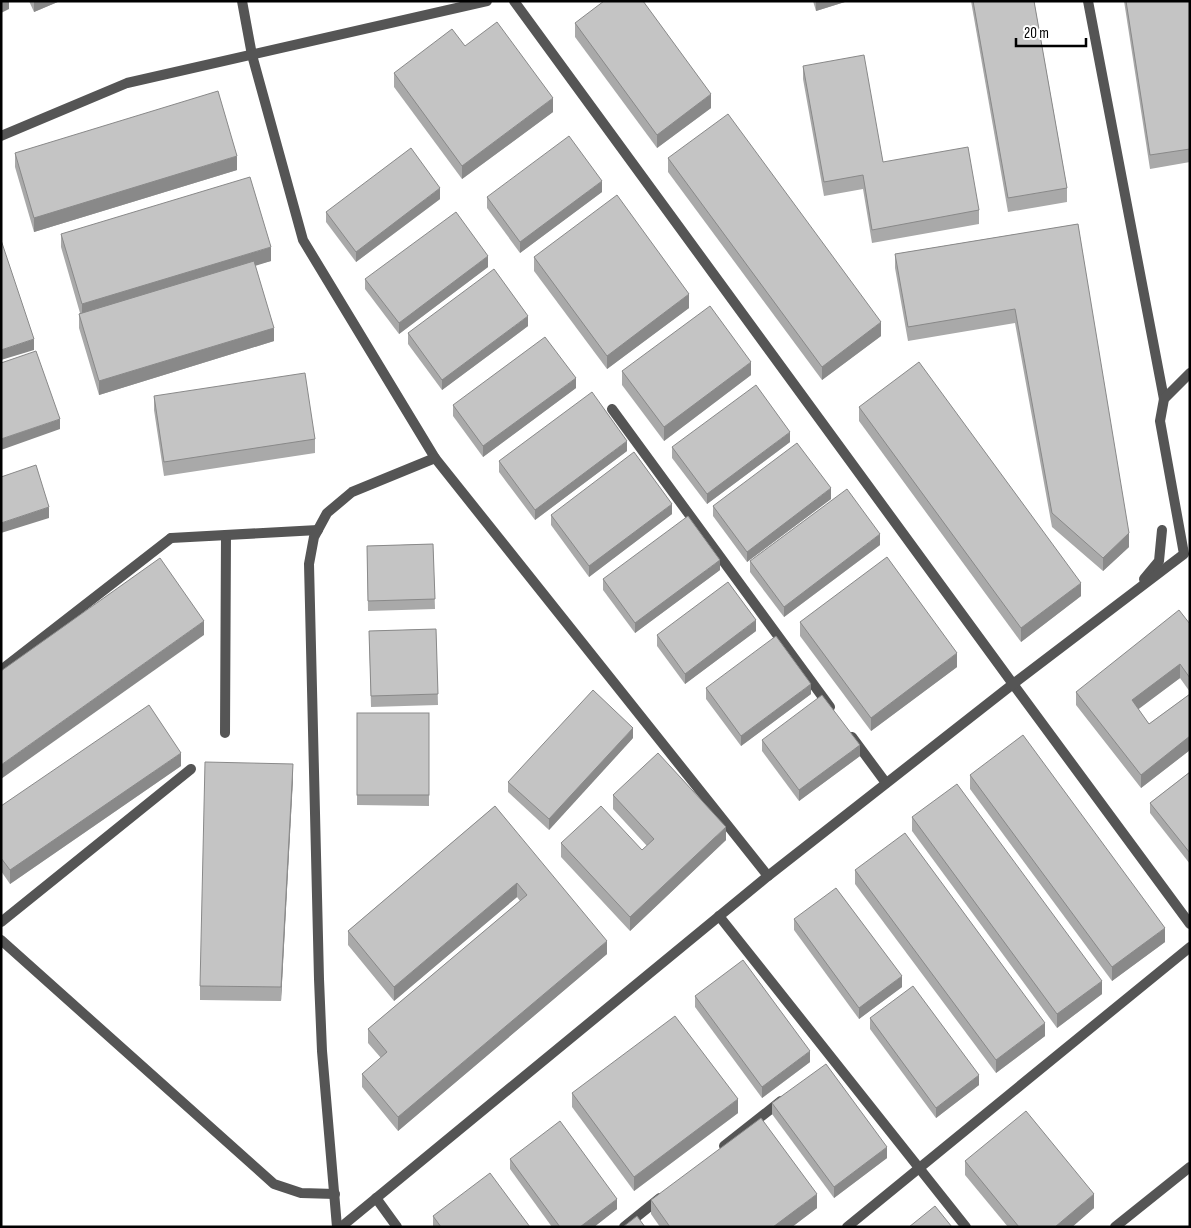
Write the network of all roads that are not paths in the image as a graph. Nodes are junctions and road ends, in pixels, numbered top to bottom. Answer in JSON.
{"nodes":[{"id":1,"x":242,"y":1,"type":"edge"},
{"id":2,"x":487,"y":1,"type":"edge"},
{"id":3,"x":514,"y":1,"type":"edge"},
{"id":4,"x":1088,"y":1,"type":"edge"},
{"id":5,"x":252,"y":55,"type":"junction"},
{"id":6,"x":1,"y":136,"type":"edge"},
{"id":7,"x":1190,"y":373,"type":"edge"},
{"id":8,"x":1164,"y":399,"type":"junction"},
{"id":9,"x":612,"y":409,"type":"dead end"},
{"id":10,"x":435,"y":458,"type":"junction"},
{"id":11,"x":318,"y":530,"type":"junction"},
{"id":12,"x":1162,"y":530,"type":"dead end"},
{"id":13,"x":226,"y":535,"type":"junction"},
{"id":14,"x":1187,"y":552,"type":"edge"},
{"id":15,"x":1128,"y":596,"type":"junction"},
{"id":16,"x":1,"y":670,"type":"edge"},
{"id":17,"x":1013,"y":684,"type":"junction"},
{"id":18,"x":225,"y":732,"type":"dead end"},
{"id":19,"x":191,"y":769,"type":"dead end"},
{"id":20,"x":886,"y":783,"type":"junction"},
{"id":21,"x":768,"y":876,"type":"junction"},
{"id":22,"x":719,"y":916,"type":"junction"},
{"id":23,"x":1,"y":922,"type":"edge"},
{"id":24,"x":1190,"y":924,"type":"edge"},
{"id":25,"x":1,"y":940,"type":"edge"},
{"id":26,"x":1190,"y":947,"type":"edge"},
{"id":27,"x":786,"y":1096,"type":"edge"},
{"id":28,"x":717,"y":1152,"type":"edge"},
{"id":29,"x":1190,"y":1167,"type":"edge"},
{"id":30,"x":919,"y":1168,"type":"junction"},
{"id":31,"x":670,"y":1190,"type":"edge"},
{"id":32,"x":335,"y":1194,"type":"junction"},
{"id":33,"x":376,"y":1198,"type":"junction"},
{"id":34,"x":337,"y":1227,"type":"edge"},
{"id":35,"x":341,"y":1227,"type":"edge"},
{"id":36,"x":397,"y":1227,"type":"edge"},
{"id":37,"x":624,"y":1227,"type":"edge"},
{"id":38,"x":847,"y":1227,"type":"edge"},
{"id":39,"x":966,"y":1227,"type":"edge"},
{"id":40,"x":1116,"y":1227,"type":"edge"}],
"edges":[{"from":1,"to":5,"type":"street"},
{"from":2,"to":5,"type":"street"},
{"from":3,"to":17,"type":"street"},
{"from":4,"to":8,"type":"street"},
{"from":5,"to":6,"type":"street"},
{"from":5,"to":10,"type":"street"},
{"from":7,"to":8,"type":"street"},
{"from":8,"to":14,"type":"street"},
{"from":9,"to":20,"type":"street"},
{"from":10,"to":11,"type":"street"},
{"from":10,"to":21,"type":"street"},
{"from":11,"to":13,"type":"street"},
{"from":11,"to":32,"type":"street"},
{"from":12,"to":15,"type":"street"},
{"from":13,"to":16,"type":"street"},
{"from":13,"to":18,"type":"street"},
{"from":14,"to":15,"type":"street"},
{"from":15,"to":17,"type":"street"},
{"from":17,"to":20,"type":"street"},
{"from":17,"to":24,"type":"street"},
{"from":19,"to":23,"type":"street"},
{"from":20,"to":21,"type":"street"},
{"from":21,"to":22,"type":"street"},
{"from":22,"to":30,"type":"street"},
{"from":22,"to":33,"type":"street"},
{"from":25,"to":32,"type":"street"},
{"from":26,"to":30,"type":"street"},
{"from":27,"to":28,"type":"street"},
{"from":29,"to":40,"type":"street"},
{"from":30,"to":38,"type":"street"},
{"from":30,"to":39,"type":"street"},
{"from":31,"to":37,"type":"street"},
{"from":32,"to":34,"type":"street"},
{"from":33,"to":35,"type":"street"},
{"from":33,"to":36,"type":"street"}]}
